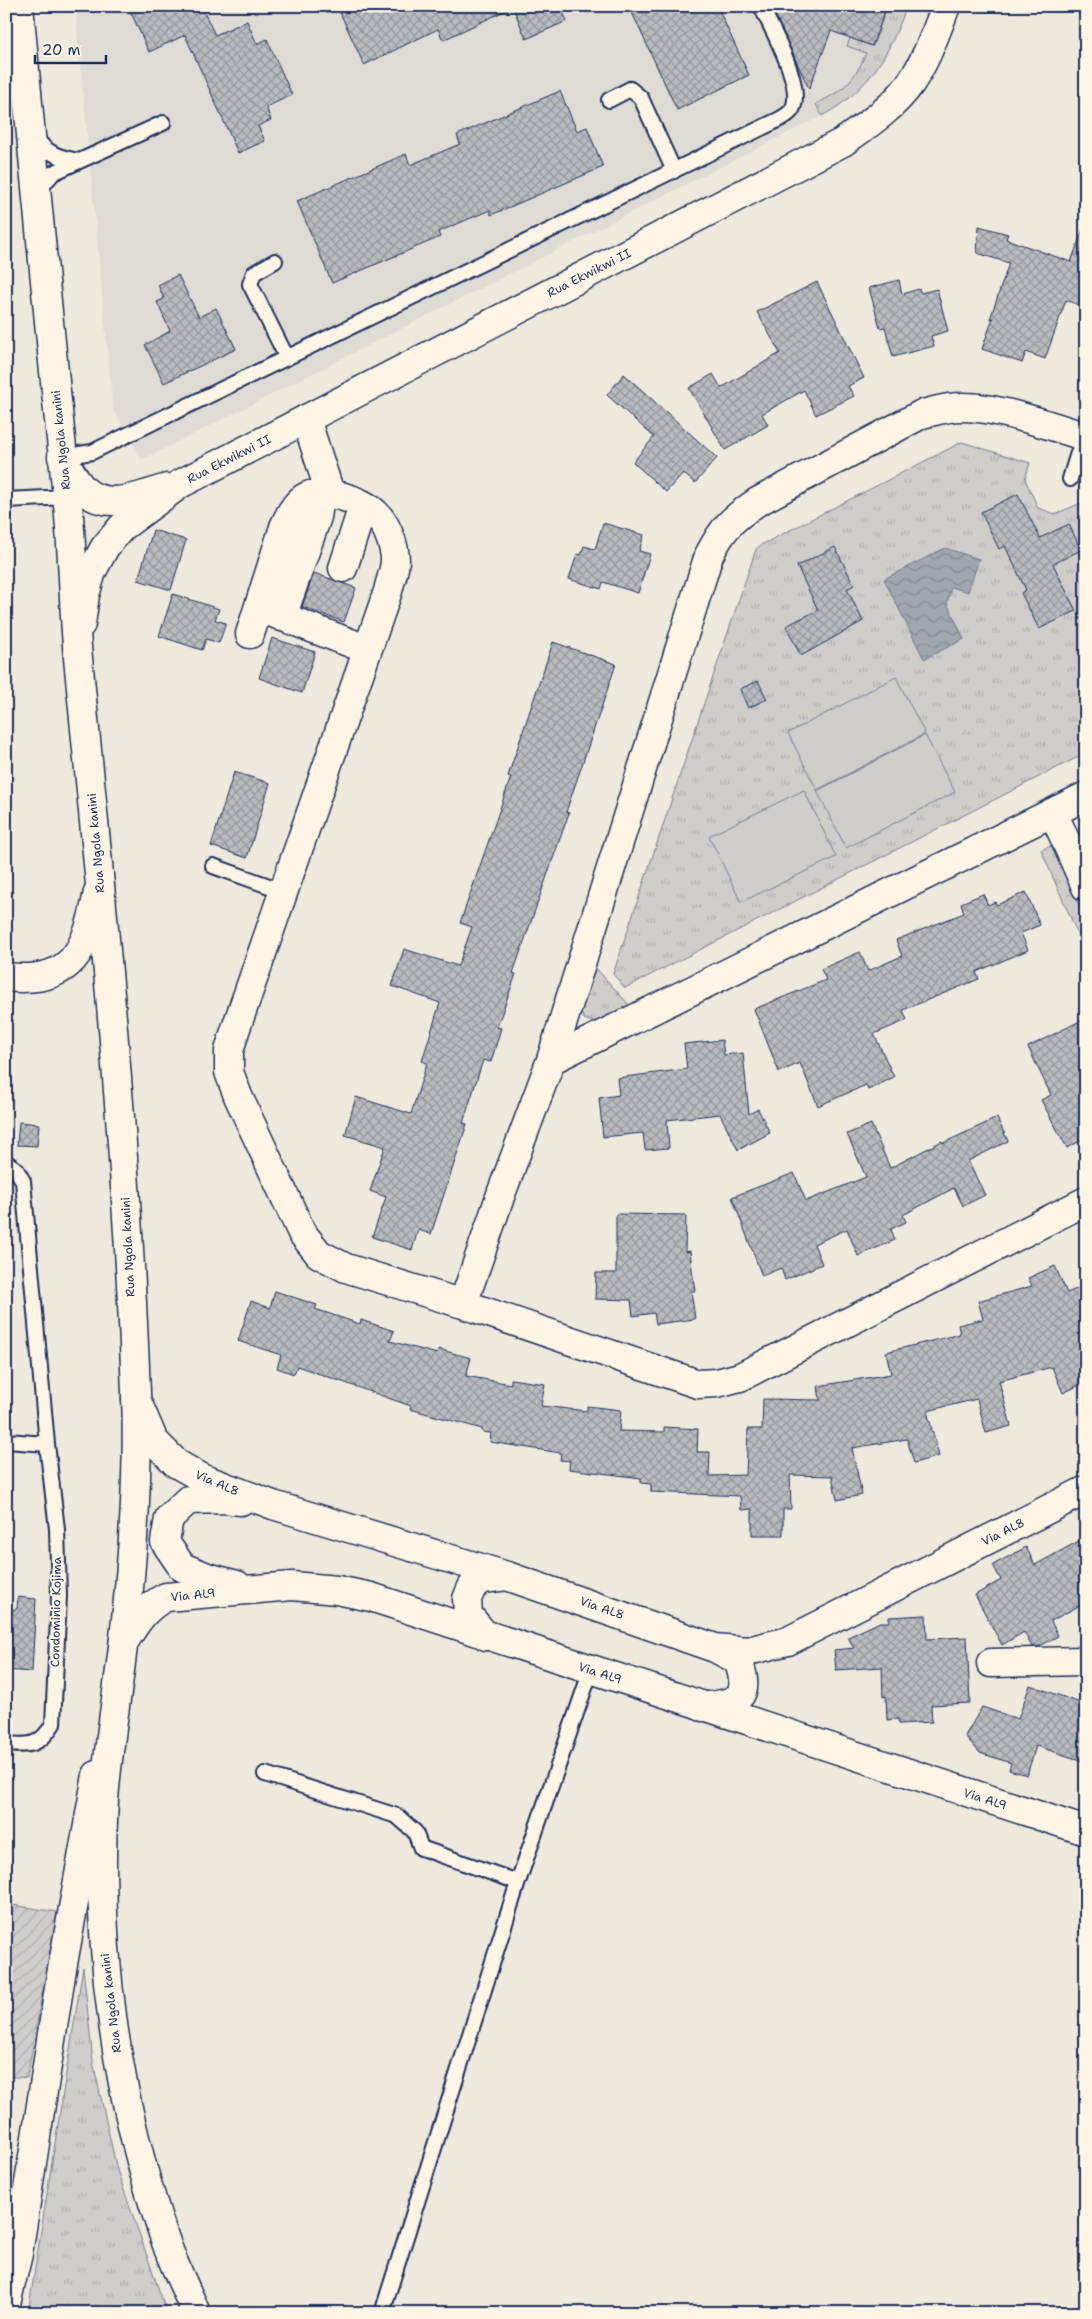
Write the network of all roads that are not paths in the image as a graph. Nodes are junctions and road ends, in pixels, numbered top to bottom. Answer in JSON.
{"nodes":[{"id":1,"x":18,"y":6,"type":"edge"},
{"id":2,"x":761,"y":6,"type":"edge"},
{"id":3,"x":946,"y":6,"type":"edge"},
{"id":4,"x":610,"y":100,"type":"dead end"},
{"id":5,"x":30,"y":120,"type":"junction"},
{"id":6,"x":163,"y":123,"type":"dead end"},
{"id":7,"x":79,"y":161,"type":"junction"},
{"id":8,"x":674,"y":172,"type":"junction"},
{"id":9,"x":37,"y":200,"type":"junction"},
{"id":10,"x":276,"y":261,"type":"dead end"},
{"id":11,"x":287,"y":358,"type":"junction"},
{"id":12,"x":306,"y":419,"type":"junction"},
{"id":13,"x":1084,"y":437,"type":"edge"},
{"id":14,"x":62,"y":457,"type":"junction"},
{"id":15,"x":1070,"y":479,"type":"dead end"},
{"id":16,"x":180,"y":484,"type":"junction"},
{"id":17,"x":325,"y":493,"type":"junction"},
{"id":18,"x":67,"y":496,"type":"junction"},
{"id":19,"x":6,"y":500,"type":"edge"},
{"id":20,"x":363,"y":506,"type":"junction"},
{"id":21,"x":343,"y":568,"type":"dead end"},
{"id":22,"x":271,"y":613,"type":"junction"},
{"id":23,"x":250,"y":634,"type":"dead end"},
{"id":24,"x":77,"y":647,"type":"junction"},
{"id":25,"x":366,"y":649,"type":"junction"},
{"id":26,"x":1086,"y":796,"type":"edge"},
{"id":27,"x":1053,"y":812,"type":"junction"},
{"id":28,"x":214,"y":866,"type":"dead end"},
{"id":29,"x":100,"y":882,"type":"junction"},
{"id":30,"x":1086,"y":887,"type":"edge"},
{"id":31,"x":283,"y":891,"type":"junction"},
{"id":32,"x":6,"y":978,"type":"edge"},
{"id":33,"x":551,"y":1060,"type":"junction"},
{"id":34,"x":6,"y":1162,"type":"edge"},
{"id":35,"x":1086,"y":1201,"type":"edge"},
{"id":36,"x":464,"y":1304,"type":"junction"},
{"id":37,"x":136,"y":1399,"type":"junction"},
{"id":38,"x":6,"y":1441,"type":"edge"},
{"id":39,"x":47,"y":1444,"type":"junction"},
{"id":40,"x":1086,"y":1490,"type":"edge"},
{"id":41,"x":273,"y":1505,"type":"junction"},
{"id":42,"x":507,"y":1576,"type":"junction"},
{"id":43,"x":253,"y":1590,"type":"junction"},
{"id":44,"x":486,"y":1636,"type":"junction"},
{"id":45,"x":124,"y":1642,"type":"junction"},
{"id":46,"x":715,"y":1648,"type":"junction"},
{"id":47,"x":1086,"y":1661,"type":"edge"},
{"id":48,"x":991,"y":1663,"type":"dead end"},
{"id":49,"x":590,"y":1670,"type":"junction"},
{"id":50,"x":118,"y":1682,"type":"junction"},
{"id":51,"x":702,"y":1707,"type":"junction"},
{"id":52,"x":6,"y":1744,"type":"edge"},
{"id":53,"x":265,"y":1774,"type":"dead end"},
{"id":54,"x":1086,"y":1831,"type":"edge"},
{"id":55,"x":518,"y":1882,"type":"junction"},
{"id":56,"x":6,"y":2304,"type":"edge"},
{"id":57,"x":196,"y":2313,"type":"edge"},
{"id":58,"x":382,"y":2313,"type":"edge"}],
"edges":[{"from":1,"to":5,"type":"street","name":"Rua Ngola kanini"},
{"from":2,"to":8,"type":"lane"},
{"from":3,"to":12,"type":"street","name":"Rua Ekwikwi II"},
{"from":4,"to":8,"type":"lane"},
{"from":5,"to":7,"type":"lane"},
{"from":5,"to":9,"type":"street","name":"Rua Ngola kanini"},
{"from":6,"to":7,"type":"lane"},
{"from":7,"to":9,"type":"lane"},
{"from":8,"to":11,"type":"lane"},
{"from":9,"to":14,"type":"street","name":"Rua Ngola kanini"},
{"from":10,"to":11,"type":"lane"},
{"from":11,"to":14,"type":"lane"},
{"from":12,"to":16,"type":"street","name":"Rua Ekwikwi II"},
{"from":12,"to":17,"type":"street"},
{"from":13,"to":15,"type":"lane"},
{"from":13,"to":33,"type":"street"},
{"from":14,"to":16,"type":"street","name":"Rua Ekwikwi II"},
{"from":14,"to":18,"type":"street","name":"Rua Ngola kanini"},
{"from":16,"to":24,"type":"street","name":"Rua Ekwikwi II"},
{"from":17,"to":20,"type":"street"},
{"from":17,"to":22,"type":"street"},
{"from":18,"to":19,"type":"lane"},
{"from":18,"to":24,"type":"street","name":"Rua Ngola kanini"},
{"from":20,"to":21,"type":"street"},
{"from":20,"to":25,"type":"street"},
{"from":22,"to":23,"type":"street"},
{"from":22,"to":25,"type":"street"},
{"from":24,"to":29,"type":"street","name":"Rua Ngola kanini"},
{"from":25,"to":31,"type":"street"},
{"from":26,"to":27,"type":"street"},
{"from":27,"to":30,"type":"street"},
{"from":27,"to":33,"type":"street"},
{"from":28,"to":31,"type":"lane"},
{"from":29,"to":32,"type":"street"},
{"from":29,"to":37,"type":"street","name":"Rua Ngola kanini"},
{"from":31,"to":36,"type":"street"},
{"from":33,"to":36,"type":"street"},
{"from":34,"to":39,"type":"lane","name":"Condominio Kojima"},
{"from":35,"to":36,"type":"street"},
{"from":37,"to":41,"type":"street","name":"Via AL8"},
{"from":37,"to":45,"type":"street","name":"Rua Ngola kanini"},
{"from":38,"to":39,"type":"lane"},
{"from":39,"to":52,"type":"lane","name":"Condominio Kojima"},
{"from":40,"to":46,"type":"street","name":"Via AL8"},
{"from":41,"to":42,"type":"street","name":"Via AL8"},
{"from":41,"to":43,"type":"street"},
{"from":42,"to":44,"type":"street"},
{"from":42,"to":46,"type":"street","name":"Via AL8"},
{"from":43,"to":44,"type":"street","name":"Via AL9"},
{"from":43,"to":45,"type":"street","name":"Via AL9"},
{"from":44,"to":49,"type":"street","name":"Via AL9"},
{"from":45,"to":50,"type":"street","name":"Rua Ngola kanini"},
{"from":46,"to":51,"type":"street"},
{"from":47,"to":48,"type":"street"},
{"from":49,"to":51,"type":"street","name":"Via AL9"},
{"from":49,"to":55,"type":"lane"},
{"from":50,"to":56,"type":"street","name":"Rua Ngola kanini"},
{"from":50,"to":57,"type":"street","name":"Rua Ngola kanini"},
{"from":51,"to":54,"type":"street","name":"Via AL9"},
{"from":53,"to":55,"type":"lane"},
{"from":55,"to":58,"type":"lane"}]}
